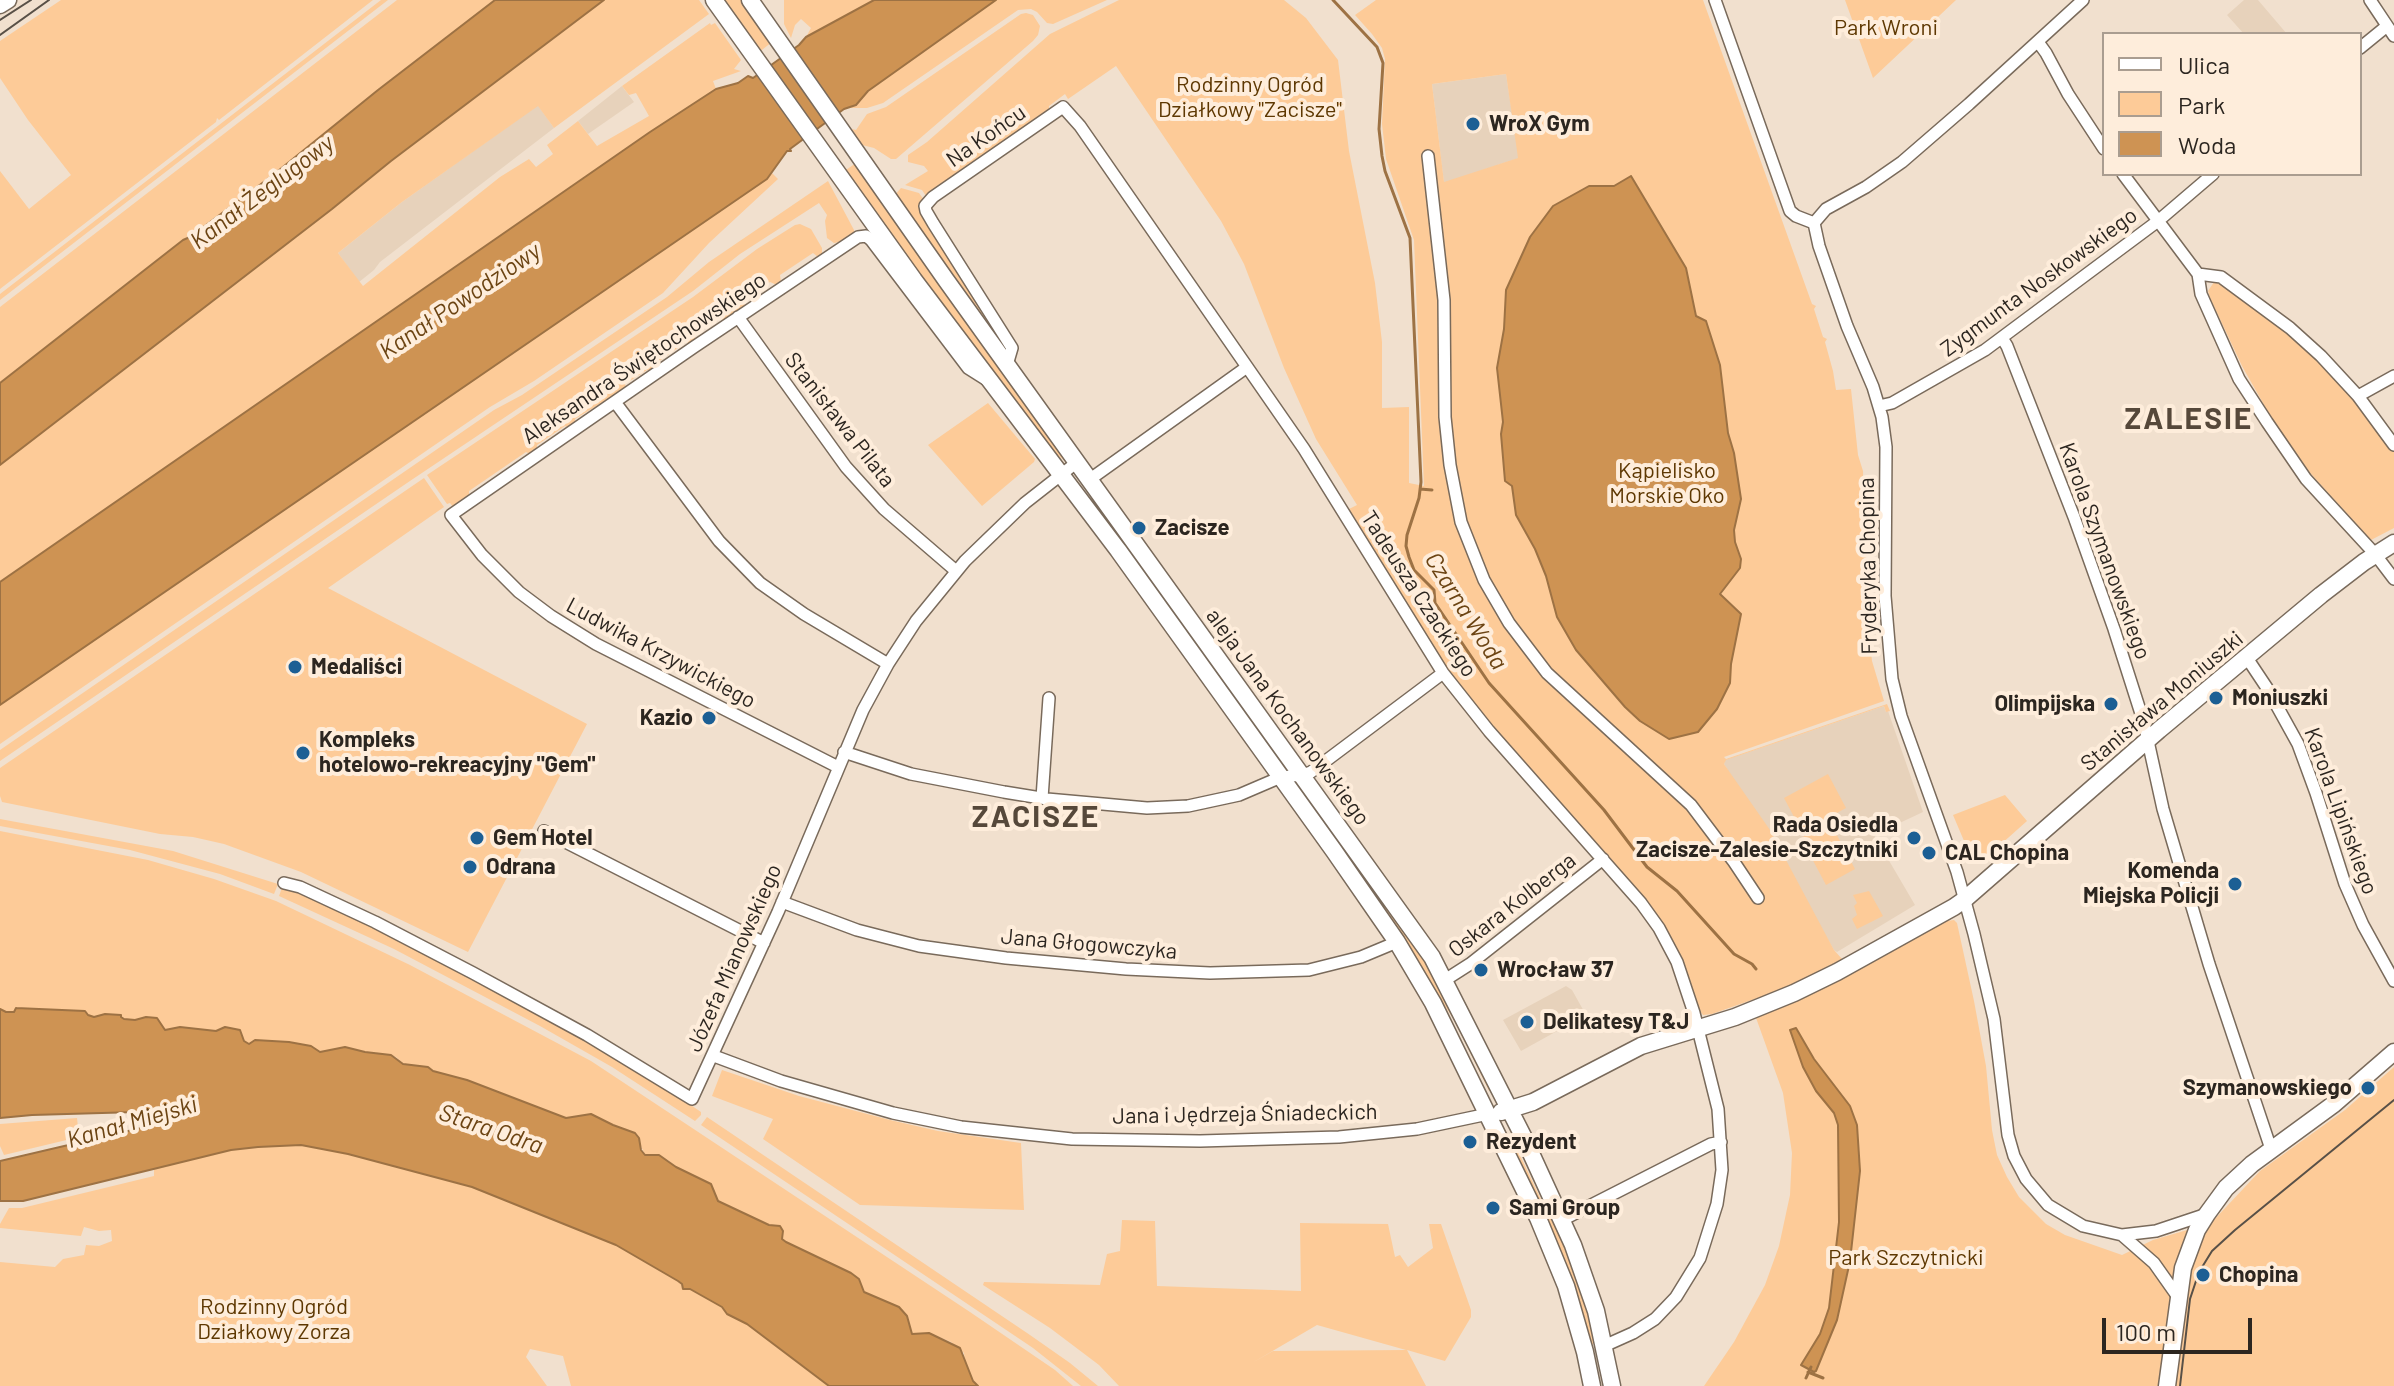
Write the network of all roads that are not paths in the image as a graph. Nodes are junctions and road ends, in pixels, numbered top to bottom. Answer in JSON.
{"nodes":[{"id":1,"x":8,"y":0,"type":"edge"},
{"id":2,"x":714,"y":0,"type":"edge"},
{"id":3,"x":750,"y":0,"type":"edge"},
{"id":4,"x":1715,"y":0,"type":"edge"},
{"id":5,"x":2083,"y":0,"type":"edge"},
{"id":6,"x":2370,"y":0,"type":"edge"},
{"id":7,"x":0,"y":5,"type":"edge"},
{"id":8,"x":2390,"y":31,"type":"edge"},
{"id":9,"x":2038,"y":42,"type":"junction"},
{"id":10,"x":2362,"y":47,"type":"edge"},
{"id":11,"x":1063,"y":107,"type":"joint"},
{"id":12,"x":2102,"y":146,"type":"edge"},
{"id":13,"x":1428,"y":156,"type":"dead end"},
{"id":14,"x":2124,"y":176,"type":"edge"},
{"id":15,"x":2211,"y":176,"type":"edge"},
{"id":16,"x":2158,"y":221,"type":"junction"},
{"id":17,"x":1814,"y":223,"type":"junction"},
{"id":18,"x":858,"y":238,"type":"joint"},
{"id":19,"x":2198,"y":274,"type":"junction"},
{"id":20,"x":738,"y":317,"type":"junction"},
{"id":21,"x":2002,"y":338,"type":"junction"},
{"id":22,"x":1007,"y":365,"type":"junction"},
{"id":23,"x":1247,"y":367,"type":"junction"},
{"id":24,"x":2394,"y":376,"type":"edge"},
{"id":25,"x":995,"y":384,"type":"junction"},
{"id":26,"x":2358,"y":396,"type":"junction"},
{"id":27,"x":615,"y":402,"type":"junction"},
{"id":28,"x":1879,"y":406,"type":"junction"},
{"id":29,"x":2394,"y":445,"type":"edge"},
{"id":30,"x":1076,"y":463,"type":"junction"},
{"id":31,"x":1062,"y":473,"type":"junction"},
{"id":32,"x":1089,"y":480,"type":"junction"},
{"id":33,"x":451,"y":515,"type":"joint"},
{"id":34,"x":2394,"y":543,"type":"edge"},
{"id":35,"x":2375,"y":554,"type":"junction"},
{"id":36,"x":956,"y":571,"type":"junction"},
{"id":37,"x":2394,"y":579,"type":"edge"},
{"id":38,"x":2247,"y":658,"type":"junction"},
{"id":39,"x":888,"y":664,"type":"junction"},
{"id":40,"x":1443,"y":673,"type":"junction"},
{"id":41,"x":1049,"y":698,"type":"dead end"},
{"id":42,"x":2147,"y":740,"type":"junction"},
{"id":43,"x":844,"y":752,"type":"junction"},
{"id":44,"x":838,"y":767,"type":"junction"},
{"id":45,"x":1303,"y":775,"type":"junction"},
{"id":46,"x":1281,"y":777,"type":"junction"},
{"id":47,"x":1042,"y":798,"type":"junction"},
{"id":48,"x":544,"y":831,"type":"dead end"},
{"id":49,"x":1603,"y":859,"type":"junction"},
{"id":50,"x":284,"y":883,"type":"dead end"},
{"id":51,"x":1758,"y":898,"type":"dead end"},
{"id":52,"x":1964,"y":900,"type":"junction"},
{"id":53,"x":782,"y":902,"type":"junction"},
{"id":54,"x":1397,"y":942,"type":"junction"},
{"id":55,"x":764,"y":943,"type":"junction"},
{"id":56,"x":1445,"y":980,"type":"junction"},
{"id":57,"x":2394,"y":981,"type":"edge"},
{"id":58,"x":1698,"y":1027,"type":"junction"},
{"id":59,"x":2394,"y":1052,"type":"edge"},
{"id":60,"x":714,"y":1056,"type":"junction"},
{"id":61,"x":1509,"y":1110,"type":"junction"},
{"id":62,"x":1488,"y":1114,"type":"junction"},
{"id":63,"x":1721,"y":1142,"type":"junction"},
{"id":64,"x":2271,"y":1149,"type":"junction"},
{"id":65,"x":2207,"y":1214,"type":"junction"},
{"id":66,"x":1562,"y":1220,"type":"junction"},
{"id":67,"x":2122,"y":1235,"type":"junction"},
{"id":68,"x":2178,"y":1297,"type":"junction"},
{"id":69,"x":1604,"y":1346,"type":"junction"},
{"id":70,"x":1585,"y":1352,"type":"junction"},
{"id":71,"x":1592,"y":1386,"type":"edge"},
{"id":72,"x":1612,"y":1386,"type":"edge"},
{"id":73,"x":2167,"y":1386,"type":"edge"}],
"edges":[{"from":1,"to":7,"type":"main road"},
{"from":2,"to":25,"type":"main road","name":"aleja Jana Kochanowskiego"},
{"from":3,"to":22,"type":"main road","name":"aleja Jana Kochanowskiego"},
{"from":4,"to":17,"type":"street"},
{"from":5,"to":9,"type":"street"},
{"from":6,"to":8,"type":"street"},
{"from":8,"to":10,"type":"street"},
{"from":9,"to":12,"type":"street"},
{"from":9,"to":17,"type":"street"},
{"from":11,"to":22,"type":"street","name":"Na Końcu"},
{"from":11,"to":23,"type":"street","name":"Tadeusza Czackiego"},
{"from":13,"to":51,"type":"street"},
{"from":14,"to":16,"type":"street"},
{"from":15,"to":16,"type":"street","name":"Zygmunta Noskowskiego"},
{"from":16,"to":19,"type":"street"},
{"from":16,"to":21,"type":"street","name":"Zygmunta Noskowskiego"},
{"from":17,"to":28,"type":"street","name":"Fryderyka Chopina"},
{"from":18,"to":20,"type":"street","name":"Aleksandra Świętochowskiego"},
{"from":18,"to":25,"type":"street","name":"aleja Jana Kochanowskiego"},
{"from":19,"to":26,"type":"street"},
{"from":19,"to":35,"type":"street"},
{"from":20,"to":27,"type":"street","name":"Aleksandra Świętochowskiego"},
{"from":20,"to":36,"type":"street","name":"Stanisława Pilata"},
{"from":21,"to":28,"type":"street","name":"Zygmunta Noskowskiego"},
{"from":21,"to":42,"type":"street","name":"Karola Szymanowskiego"},
{"from":22,"to":30,"type":"main road","name":"aleja Jana Kochanowskiego"},
{"from":23,"to":32,"type":"street"},
{"from":23,"to":40,"type":"street","name":"Tadeusza Czackiego"},
{"from":24,"to":26,"type":"street"},
{"from":25,"to":31,"type":"main road","name":"aleja Jana Kochanowskiego"},
{"from":26,"to":29,"type":"street"},
{"from":27,"to":33,"type":"street","name":"Aleksandra Świętochowskiego"},
{"from":27,"to":39,"type":"street"},
{"from":28,"to":52,"type":"street","name":"Fryderyka Chopina"},
{"from":30,"to":31,"type":"street","name":"Józefa Mianowskiego"},
{"from":30,"to":32,"type":"main road","name":"aleja Jana Kochanowskiego"},
{"from":31,"to":36,"type":"street","name":"Józefa Mianowskiego"},
{"from":31,"to":46,"type":"main road","name":"aleja Jana Kochanowskiego"},
{"from":32,"to":45,"type":"main road","name":"aleja Jana Kochanowskiego"},
{"from":33,"to":44,"type":"street","name":"Ludwika Krzywickiego"},
{"from":34,"to":35,"type":"main road","name":"Stanisława Moniuszki"},
{"from":35,"to":37,"type":"street"},
{"from":35,"to":38,"type":"main road","name":"Stanisława Moniuszki"},
{"from":36,"to":39,"type":"street","name":"Józefa Mianowskiego"},
{"from":38,"to":42,"type":"main road","name":"Stanisława Moniuszki"},
{"from":38,"to":57,"type":"street","name":"Karola Lipińskiego"},
{"from":39,"to":43,"type":"street","name":"Józefa Mianowskiego"},
{"from":40,"to":45,"type":"street"},
{"from":40,"to":49,"type":"street","name":"Tadeusza Czackiego"},
{"from":41,"to":47,"type":"street"},
{"from":42,"to":52,"type":"main road","name":"Stanisława Moniuszki"},
{"from":42,"to":64,"type":"street","name":"Karola Szymanowskiego"},
{"from":43,"to":44,"type":"street","name":"Józefa Mianowskiego"},
{"from":43,"to":47,"type":"street"},
{"from":44,"to":53,"type":"street","name":"Józefa Mianowskiego"},
{"from":45,"to":46,"type":"street"},
{"from":45,"to":56,"type":"main road","name":"aleja Jana Kochanowskiego"},
{"from":46,"to":47,"type":"street"},
{"from":46,"to":54,"type":"main road","name":"aleja Jana Kochanowskiego"},
{"from":48,"to":55,"type":"street"},
{"from":49,"to":56,"type":"street","name":"Oskara Kolberga"},
{"from":49,"to":58,"type":"street","name":"Tadeusza Czackiego"},
{"from":50,"to":60,"type":"street","name":"Józefa Mianowskiego"},
{"from":52,"to":58,"type":"main road","name":"Jana i Jędrzeja Śniadeckich"},
{"from":52,"to":67,"type":"street","name":"Fryderyka Chopina"},
{"from":53,"to":54,"type":"street","name":"Jana Głogowczyka"},
{"from":53,"to":55,"type":"street","name":"Józefa Mianowskiego"},
{"from":54,"to":62,"type":"main road","name":"aleja Jana Kochanowskiego"},
{"from":55,"to":60,"type":"street","name":"Józefa Mianowskiego"},
{"from":56,"to":61,"type":"main road","name":"aleja Jana Kochanowskiego"},
{"from":58,"to":61,"type":"main road","name":"Jana i Jędrzeja Śniadeckich"},
{"from":58,"to":63,"type":"street","name":"Tadeusza Czackiego"},
{"from":59,"to":64,"type":"main road"},
{"from":60,"to":62,"type":"street","name":"Jana i Jędrzeja Śniadeckich"},
{"from":61,"to":62,"type":"main road","name":"Jana i Jędrzeja Śniadeckich"},
{"from":61,"to":66,"type":"main road","name":"aleja Jana Kochanowskiego"},
{"from":62,"to":70,"type":"main road","name":"aleja Jana Kochanowskiego"},
{"from":63,"to":66,"type":"street"},
{"from":63,"to":69,"type":"street","name":"Tadeusza Czackiego"},
{"from":64,"to":65,"type":"main road"},
{"from":65,"to":67,"type":"street","name":"Fryderyka Chopina"},
{"from":65,"to":68,"type":"main road"},
{"from":66,"to":69,"type":"main road","name":"aleja Jana Kochanowskiego"},
{"from":67,"to":68,"type":"street","name":"Fryderyka Chopina"},
{"from":68,"to":73,"type":"main road"},
{"from":69,"to":70,"type":"main road"},
{"from":69,"to":72,"type":"main road","name":"aleja Jana Kochanowskiego"},
{"from":70,"to":71,"type":"main road","name":"aleja Jana Kochanowskiego"}]}
